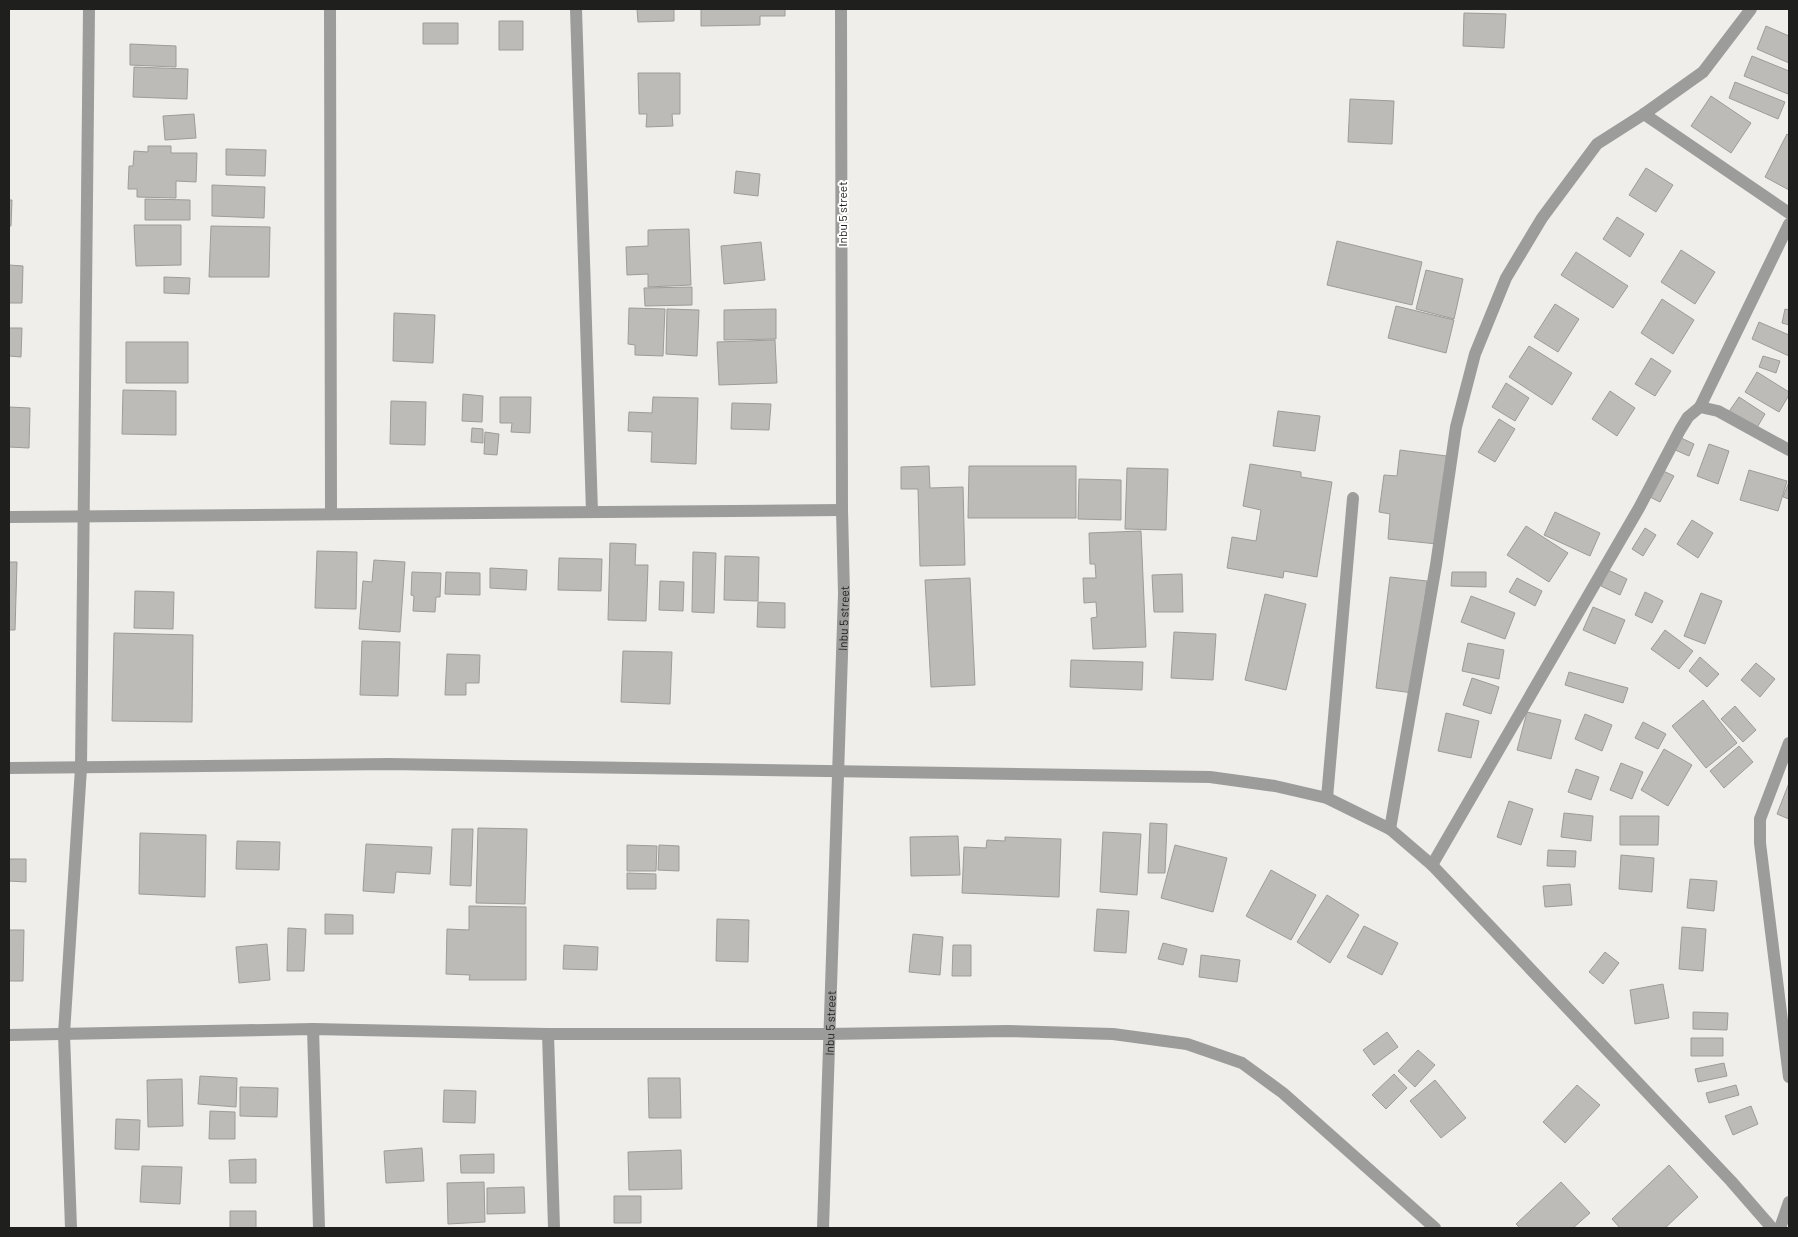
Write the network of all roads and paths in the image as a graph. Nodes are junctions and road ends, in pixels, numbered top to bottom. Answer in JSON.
{"nodes":[{"id":1,"x":89,"y":9,"type":"edge"},
{"id":2,"x":330,"y":9,"type":"edge"},
{"id":3,"x":576,"y":9,"type":"edge"},
{"id":4,"x":841,"y":9,"type":"edge"},
{"id":5,"x":1751,"y":9,"type":"edge"},
{"id":6,"x":1644,"y":114,"type":"junction"},
{"id":7,"x":1789,"y":213,"type":"edge"},
{"id":8,"x":1789,"y":224,"type":"edge"},
{"id":9,"x":1700,"y":407,"type":"junction"},
{"id":10,"x":1789,"y":450,"type":"edge"},
{"id":11,"x":1353,"y":498,"type":"dead end"},
{"id":12,"x":842,"y":510,"type":"junction"},
{"id":13,"x":592,"y":512,"type":"junction"},
{"id":14,"x":331,"y":514,"type":"junction"},
{"id":15,"x":83,"y":516,"type":"junction"},
{"id":16,"x":9,"y":517,"type":"edge"},
{"id":17,"x":1789,"y":744,"type":"edge"},
{"id":18,"x":9,"y":768,"type":"edge"},
{"id":19,"x":81,"y":768,"type":"junction"},
{"id":20,"x":838,"y":772,"type":"junction"},
{"id":21,"x":1327,"y":798,"type":"junction"},
{"id":22,"x":1390,"y":829,"type":"junction"},
{"id":23,"x":1432,"y":865,"type":"junction"},
{"id":24,"x":313,"y":1029,"type":"junction"},
{"id":25,"x":64,"y":1034,"type":"junction"},
{"id":26,"x":548,"y":1034,"type":"junction"},
{"id":27,"x":828,"y":1034,"type":"junction"},
{"id":28,"x":9,"y":1035,"type":"edge"},
{"id":29,"x":1789,"y":1077,"type":"edge"},
{"id":30,"x":1789,"y":1202,"type":"edge"},
{"id":31,"x":72,"y":1228,"type":"edge"},
{"id":32,"x":318,"y":1228,"type":"edge"},
{"id":33,"x":554,"y":1228,"type":"edge"},
{"id":34,"x":822,"y":1228,"type":"edge"},
{"id":35,"x":1435,"y":1228,"type":"edge"},
{"id":36,"x":1772,"y":1228,"type":"edge"},
{"id":37,"x":1780,"y":1228,"type":"edge"}],
"edges":[{"from":1,"to":15,"type":"street"},
{"from":2,"to":14,"type":"street"},
{"from":3,"to":13,"type":"street"},
{"from":4,"to":12,"type":"street","name":"Inbu 5 street"},
{"from":5,"to":6,"type":"street"},
{"from":6,"to":7,"type":"street"},
{"from":6,"to":22,"type":"street"},
{"from":8,"to":9,"type":"street"},
{"from":9,"to":10,"type":"street"},
{"from":9,"to":23,"type":"street"},
{"from":11,"to":21,"type":"street"},
{"from":12,"to":13,"type":"street"},
{"from":12,"to":20,"type":"street","name":"Inbu 5 street"},
{"from":13,"to":14,"type":"street"},
{"from":14,"to":15,"type":"street"},
{"from":15,"to":16,"type":"street"},
{"from":15,"to":19,"type":"street"},
{"from":17,"to":29,"type":"street"},
{"from":18,"to":19,"type":"street"},
{"from":19,"to":20,"type":"street"},
{"from":19,"to":25,"type":"street"},
{"from":20,"to":21,"type":"street"},
{"from":20,"to":27,"type":"street","name":"Inbu 5 street"},
{"from":21,"to":22,"type":"street"},
{"from":22,"to":23,"type":"street"},
{"from":23,"to":36,"type":"street"},
{"from":24,"to":25,"type":"street"},
{"from":24,"to":26,"type":"street"},
{"from":24,"to":32,"type":"street"},
{"from":25,"to":28,"type":"street"},
{"from":25,"to":31,"type":"street"},
{"from":26,"to":27,"type":"street"},
{"from":26,"to":33,"type":"street"},
{"from":27,"to":34,"type":"street","name":"Inbu 5 street"},
{"from":27,"to":35,"type":"street"},
{"from":30,"to":37,"type":"street"}]}
